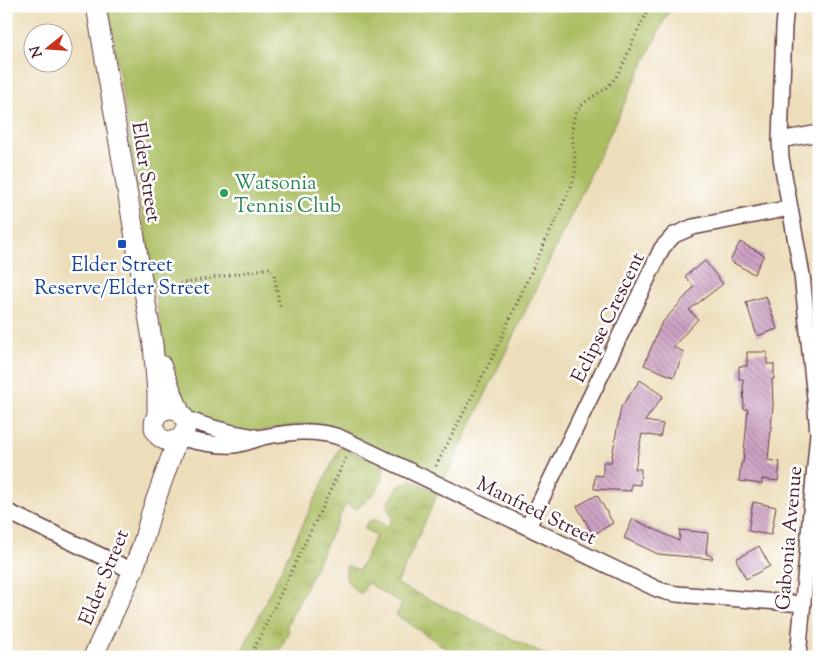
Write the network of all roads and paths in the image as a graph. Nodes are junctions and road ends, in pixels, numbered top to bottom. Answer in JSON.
{"nodes":[{"id":1,"x":96,"y":6,"type":"edge"},
{"id":2,"x":650,"y":6,"type":"edge"},
{"id":3,"x":786,"y":6,"type":"edge"},
{"id":4,"x":819,"y":134,"type":"edge"},
{"id":5,"x":780,"y":140,"type":"junction"},
{"id":6,"x":790,"y":208,"type":"junction"},
{"id":7,"x":160,"y":287,"type":"dead end"},
{"id":8,"x":280,"y":309,"type":"dead end"},
{"id":9,"x":814,"y":331,"type":"edge"},
{"id":10,"x":153,"y":345,"type":"junction"},
{"id":11,"x":157,"y":415,"type":"junction"},
{"id":12,"x":182,"y":415,"type":"junction"},
{"id":13,"x":261,"y":438,"type":"junction"},
{"id":14,"x":172,"y":439,"type":"junction"},
{"id":15,"x":346,"y":458,"type":"dead end"},
{"id":16,"x":436,"y":466,"type":"dead end"},
{"id":17,"x":6,"y":511,"type":"edge"},
{"id":18,"x":528,"y":528,"type":"junction"},
{"id":19,"x":813,"y":535,"type":"edge"},
{"id":20,"x":133,"y":571,"type":"junction"},
{"id":21,"x":803,"y":604,"type":"junction"},
{"id":22,"x":93,"y":657,"type":"edge"},
{"id":23,"x":250,"y":657,"type":"edge"},
{"id":24,"x":798,"y":657,"type":"edge"}],
"edges":[{"from":1,"to":10,"type":"street","name":"Elder Street"},
{"from":2,"to":16,"type":"path"},
{"from":3,"to":5,"type":"street","name":"Gabonia Avenue"},
{"from":4,"to":5,"type":"street"},
{"from":5,"to":6,"type":"street","name":"Gabonia Avenue"},
{"from":6,"to":9,"type":"street","name":"Gabonia Avenue"},
{"from":6,"to":18,"type":"street","name":"Eclipse Crescent"},
{"from":7,"to":8,"type":"path"},
{"from":9,"to":19,"type":"street","name":"Gabonia Avenue"},
{"from":10,"to":11,"type":"street","name":"Elder Street"},
{"from":10,"to":12,"type":"street","name":"Elder Street"},
{"from":11,"to":12,"type":"street"},
{"from":11,"to":14,"type":"street"},
{"from":12,"to":13,"type":"street","name":"Manfred Street"},
{"from":12,"to":14,"type":"street"},
{"from":13,"to":14,"type":"street","name":"Manfred Street"},
{"from":13,"to":18,"type":"street","name":"Manfred Street"},
{"from":14,"to":20,"type":"street","name":"Elder Street"},
{"from":15,"to":23,"type":"path"},
{"from":17,"to":20,"type":"street"},
{"from":18,"to":21,"type":"street","name":"Manfred Street"},
{"from":19,"to":21,"type":"street","name":"Gabonia Avenue"},
{"from":20,"to":22,"type":"street","name":"Elder Street"},
{"from":21,"to":24,"type":"street","name":"Gabonia Avenue"}]}
